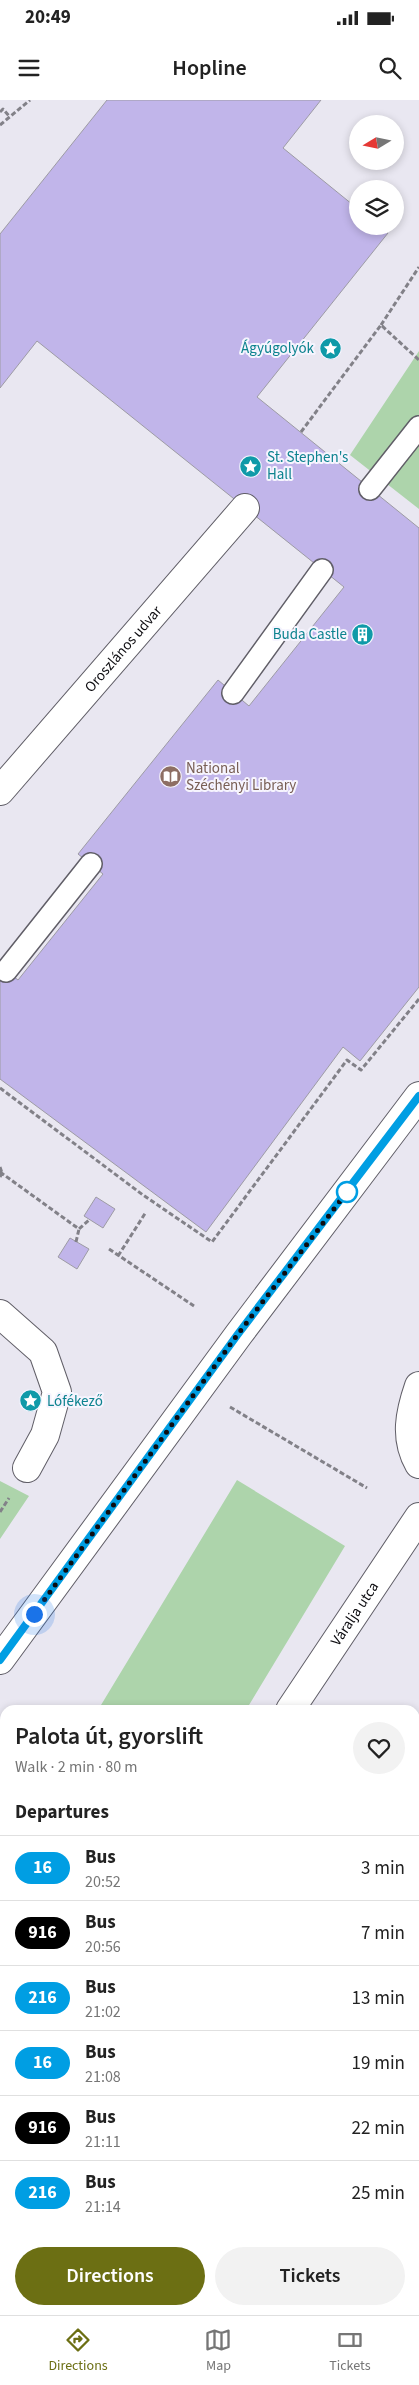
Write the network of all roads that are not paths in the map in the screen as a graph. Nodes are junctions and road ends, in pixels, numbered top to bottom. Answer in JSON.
{"nodes":[{"id":1,"x":419,"y":427,"type":"edge"},
{"id":2,"x":370,"y":489,"type":"dead end"},
{"id":3,"x":245,"y":508,"type":"dead end"},
{"id":4,"x":322,"y":570,"type":"dead end"},
{"id":5,"x":233,"y":693,"type":"dead end"},
{"id":6,"x":0,"y":791,"type":"edge"},
{"id":7,"x":91,"y":864,"type":"dead end"},
{"id":8,"x":6,"y":971,"type":"dead end"},
{"id":9,"x":419,"y":1096,"type":"edge"},
{"id":10,"x":0,"y":1314,"type":"edge"},
{"id":11,"x":419,"y":1386,"type":"edge"},
{"id":12,"x":419,"y":1464,"type":"edge"},
{"id":13,"x":26,"y":1468,"type":"dead end"},
{"id":14,"x":419,"y":1517,"type":"edge"},
{"id":15,"x":0,"y":1660,"type":"edge"},
{"id":16,"x":293,"y":1705,"type":"edge"}],
"edges":[{"from":1,"to":2,"type":"lane"},
{"from":3,"to":6,"type":"street","name":"Oroszlános udvar"},
{"from":4,"to":5,"type":"lane"},
{"from":7,"to":8,"type":"lane"},
{"from":9,"to":15,"type":"street"},
{"from":10,"to":13,"type":"street"},
{"from":11,"to":12,"type":"street"},
{"from":14,"to":16,"type":"street","name":"Váralja utca"}]}
